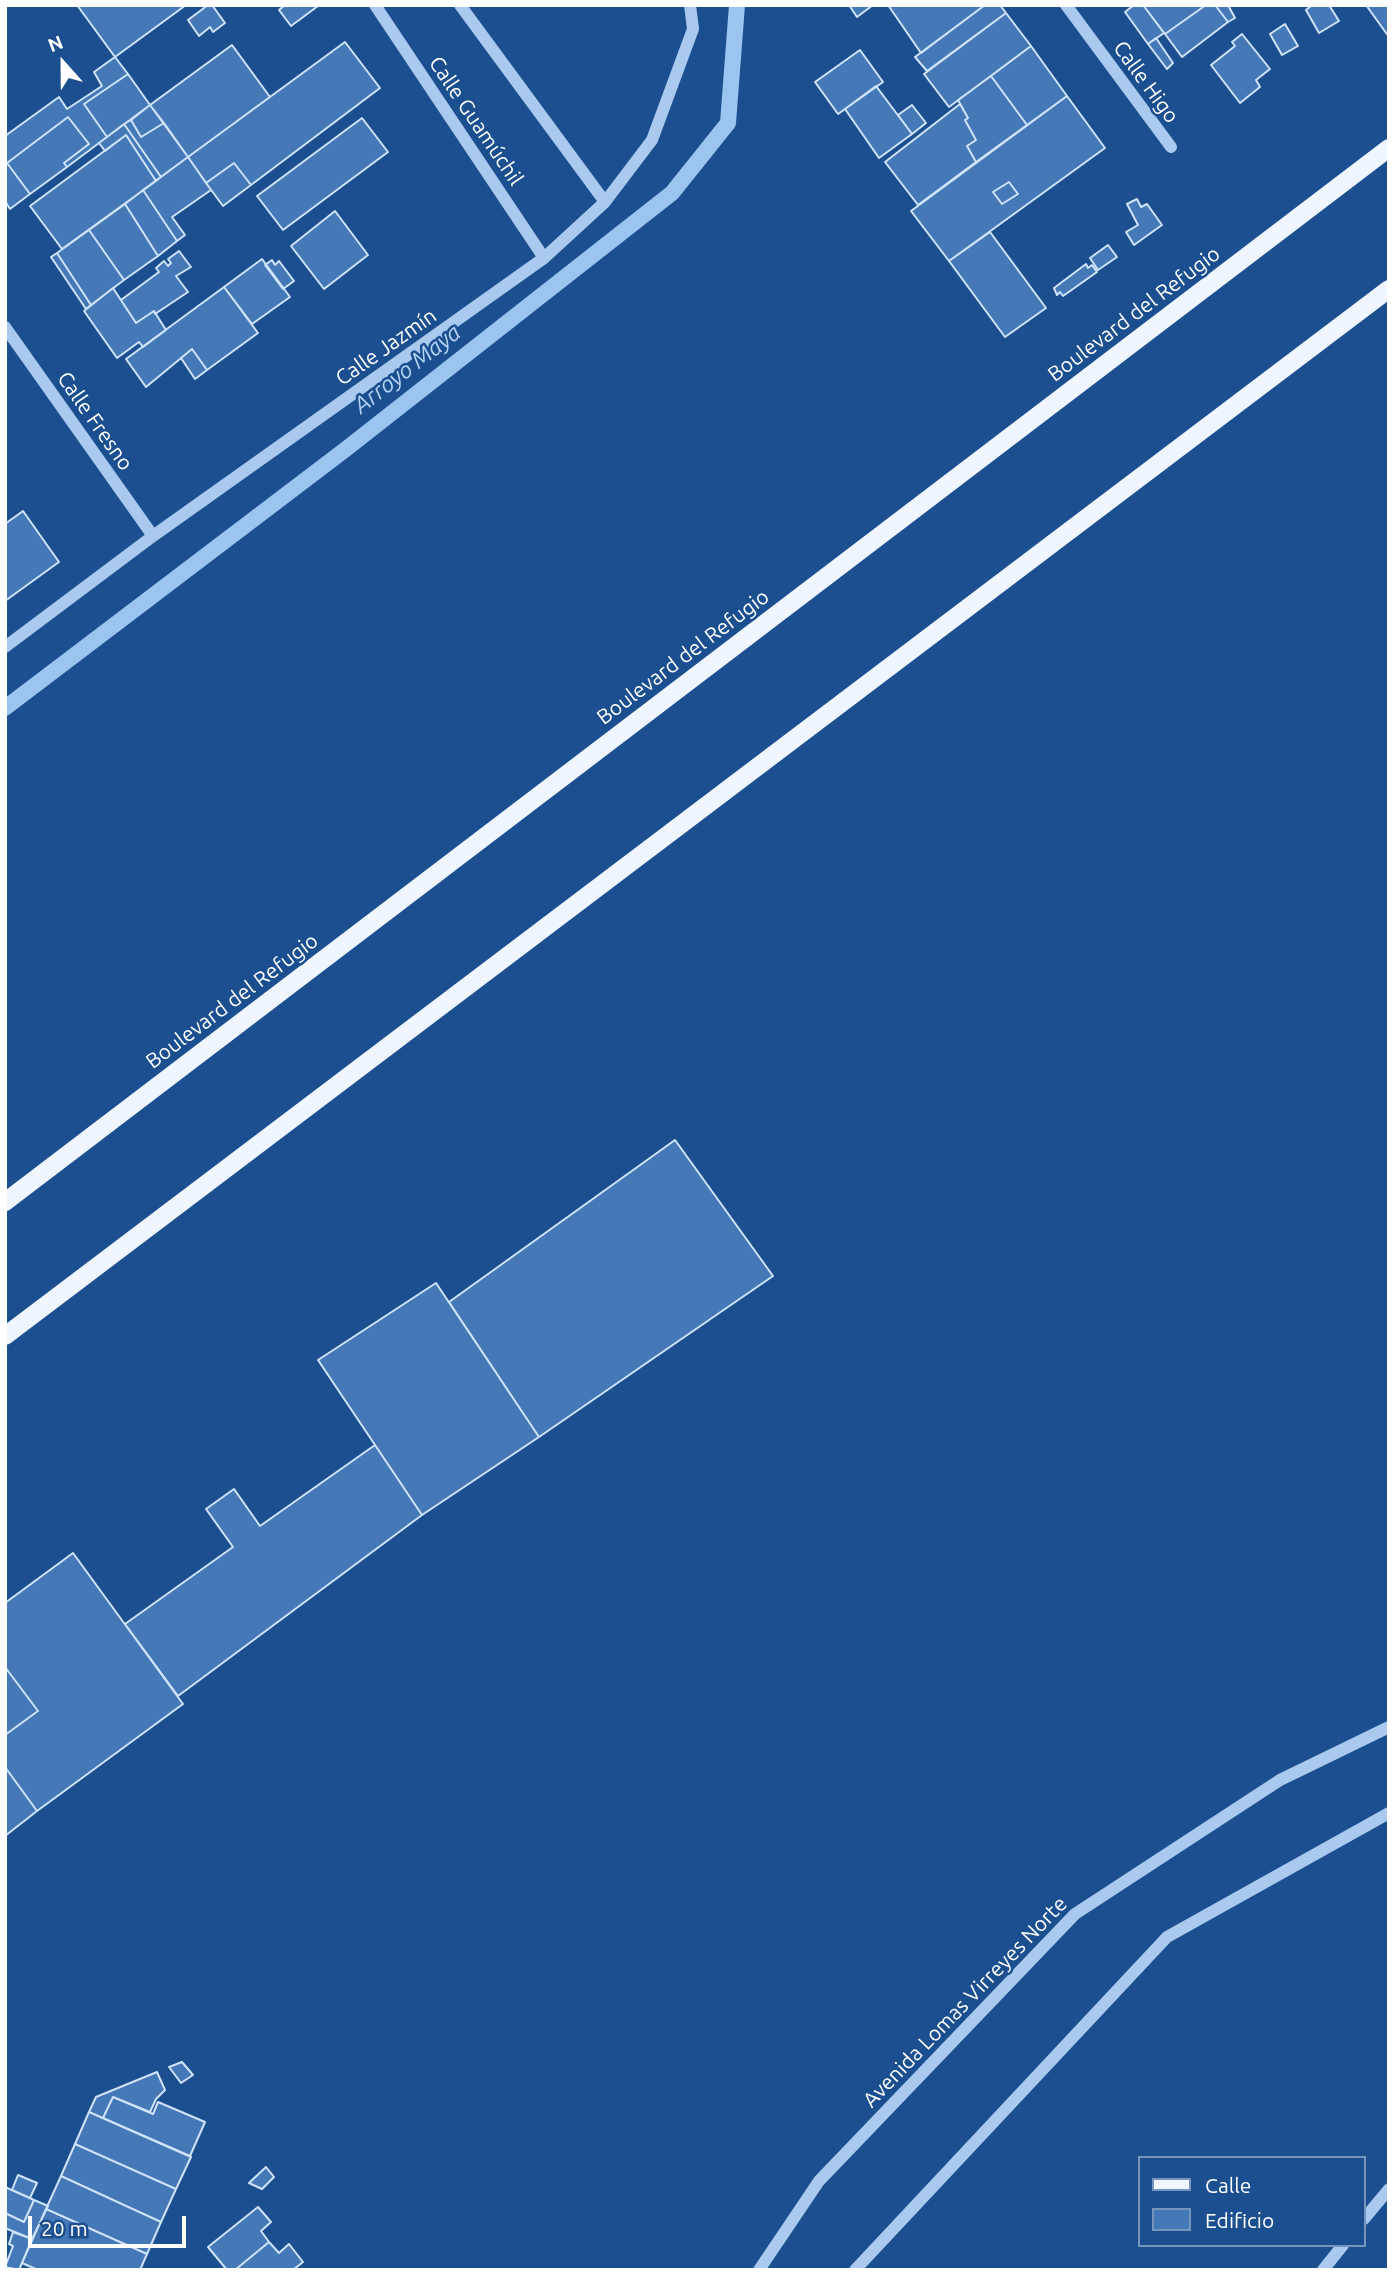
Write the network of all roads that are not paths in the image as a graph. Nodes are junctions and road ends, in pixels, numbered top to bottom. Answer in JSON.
{"nodes":[{"id":1,"x":375,"y":5,"type":"edge"},
{"id":2,"x":460,"y":5,"type":"edge"},
{"id":3,"x":690,"y":5,"type":"edge"},
{"id":4,"x":1066,"y":5,"type":"edge"},
{"id":5,"x":1171,"y":148,"type":"dead end"},
{"id":6,"x":1389,"y":148,"type":"edge"},
{"id":7,"x":605,"y":202,"type":"junction"},
{"id":8,"x":544,"y":258,"type":"junction"},
{"id":9,"x":1389,"y":289,"type":"edge"},
{"id":10,"x":5,"y":327,"type":"edge"},
{"id":11,"x":153,"y":536,"type":"junction"},
{"id":12,"x":5,"y":647,"type":"edge"},
{"id":13,"x":5,"y":1202,"type":"edge"},
{"id":14,"x":5,"y":1336,"type":"edge"},
{"id":15,"x":1389,"y":1727,"type":"edge"},
{"id":16,"x":1389,"y":1813,"type":"edge"},
{"id":17,"x":1389,"y":2189,"type":"edge"},
{"id":18,"x":1366,"y":2217,"type":"edge"},
{"id":19,"x":1341,"y":2247,"type":"edge"},
{"id":20,"x":759,"y":2270,"type":"edge"},
{"id":21,"x":855,"y":2270,"type":"edge"},
{"id":22,"x":1323,"y":2270,"type":"edge"}],
"edges":[{"from":1,"to":8,"type":"street","name":"Calle Guamúchil"},
{"from":2,"to":7,"type":"street"},
{"from":3,"to":7,"type":"street","name":"Calle Jazmín"},
{"from":4,"to":5,"type":"street","name":"Calle Higo"},
{"from":6,"to":13,"type":"main road","name":"Boulevard del Refugio"},
{"from":7,"to":8,"type":"street","name":"Calle Jazmín"},
{"from":8,"to":11,"type":"street","name":"Calle Jazmín"},
{"from":9,"to":14,"type":"main road"},
{"from":10,"to":11,"type":"street","name":"Calle Fresno"},
{"from":11,"to":12,"type":"street","name":"Calle Jazmín"},
{"from":15,"to":20,"type":"street","name":"Avenida Lomas Virreyes Norte"},
{"from":16,"to":21,"type":"street"},
{"from":17,"to":18,"type":"street"},
{"from":19,"to":22,"type":"street"}]}
